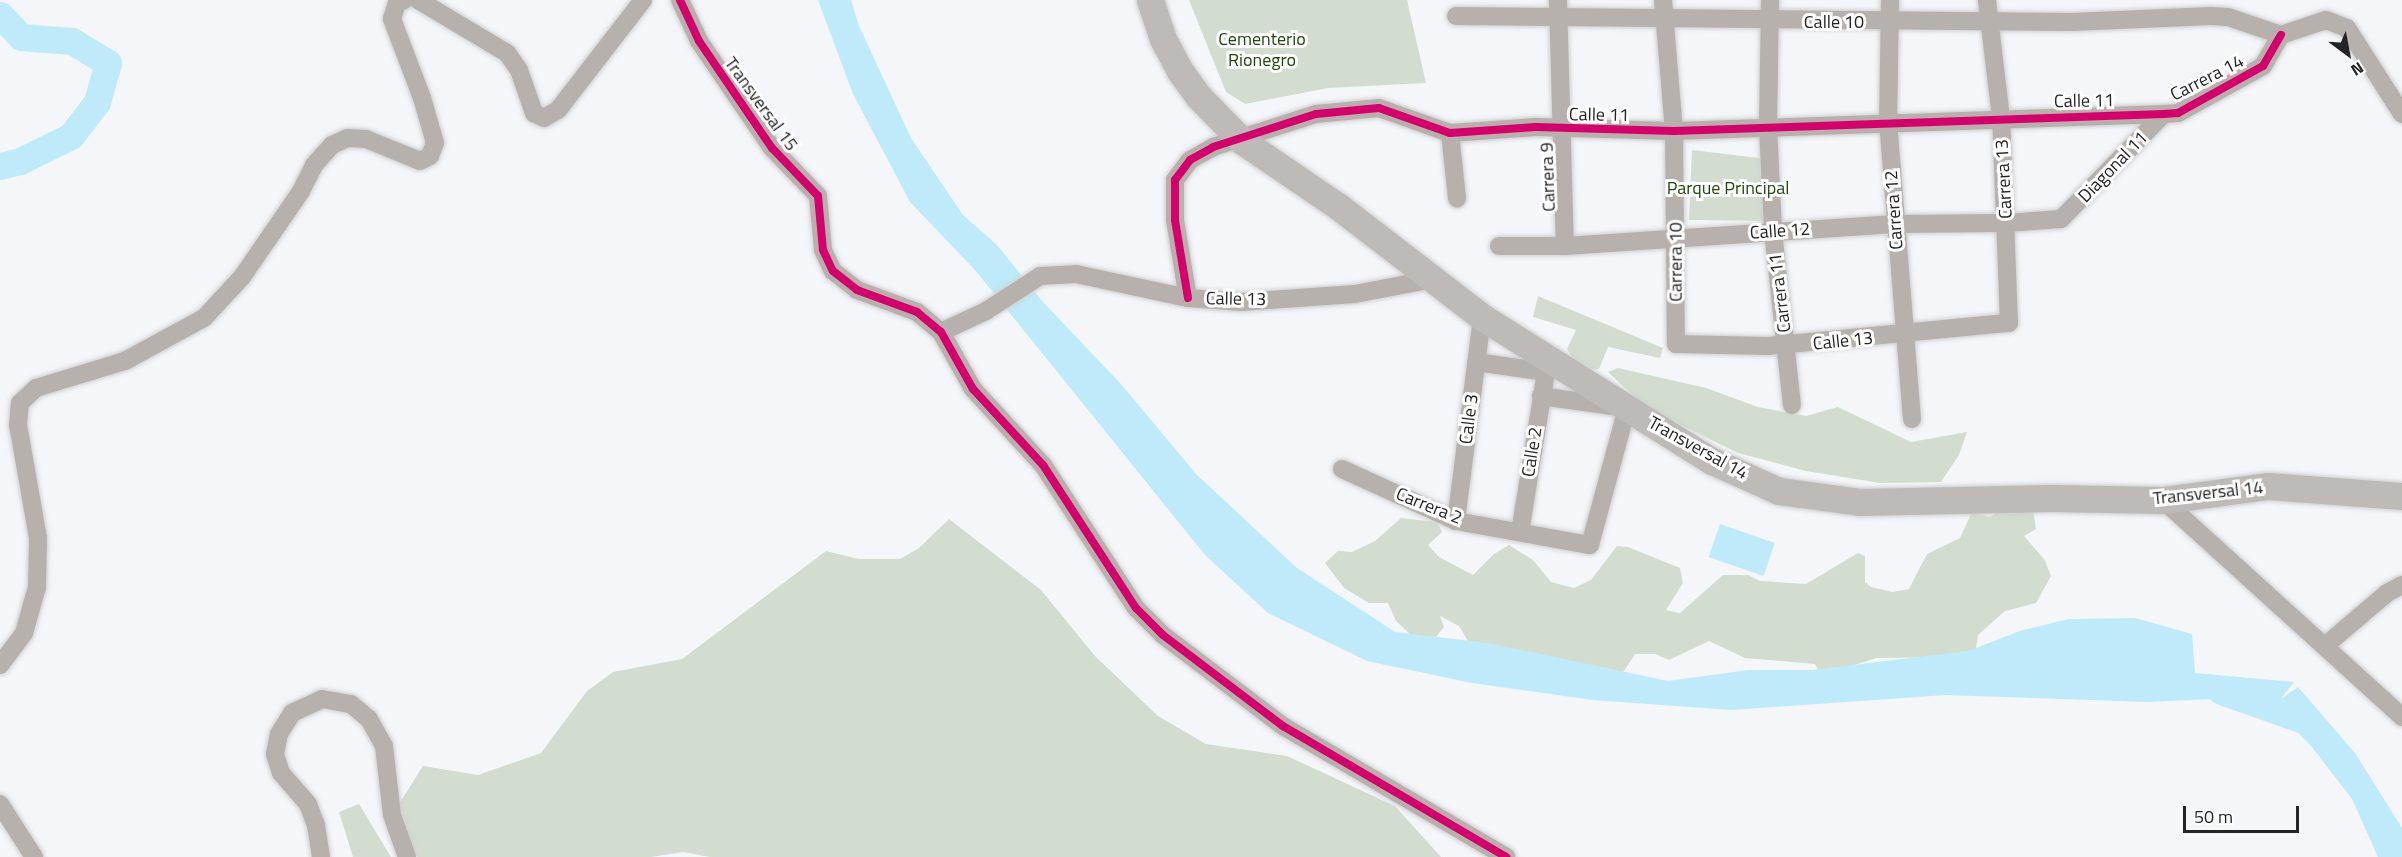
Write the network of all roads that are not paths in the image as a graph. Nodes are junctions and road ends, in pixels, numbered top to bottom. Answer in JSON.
{"nodes":[{"id":1,"x":404,"y":0,"type":"edge"},
{"id":2,"x":418,"y":0,"type":"edge"},
{"id":3,"x":644,"y":0,"type":"edge"},
{"id":4,"x":680,"y":0,"type":"edge"},
{"id":5,"x":1150,"y":0,"type":"edge"},
{"id":6,"x":1558,"y":0,"type":"edge"},
{"id":7,"x":1770,"y":0,"type":"edge"},
{"id":8,"x":1890,"y":0,"type":"edge"},
{"id":9,"x":1987,"y":0,"type":"edge"},
{"id":10,"x":2212,"y":8,"type":"edge"},
{"id":11,"x":1663,"y":9,"type":"edge"},
{"id":12,"x":1456,"y":16,"type":"dead end"},
{"id":13,"x":1558,"y":19,"type":"junction"},
{"id":14,"x":1989,"y":19,"type":"junction"},
{"id":15,"x":1890,"y":21,"type":"junction"},
{"id":16,"x":1770,"y":22,"type":"junction"},
{"id":17,"x":2281,"y":35,"type":"junction"},
{"id":18,"x":2164,"y":114,"type":"junction"},
{"id":19,"x":2402,"y":114,"type":"edge"},
{"id":20,"x":2001,"y":118,"type":"junction"},
{"id":21,"x":1888,"y":121,"type":"junction"},
{"id":22,"x":1768,"y":127,"type":"junction"},
{"id":23,"x":1561,"y":130,"type":"junction"},
{"id":24,"x":1674,"y":131,"type":"junction"},
{"id":25,"x":1450,"y":134,"type":"junction"},
{"id":26,"x":1242,"y":141,"type":"junction"},
{"id":27,"x":1457,"y":200,"type":"dead end"},
{"id":28,"x":2061,"y":219,"type":"joint"},
{"id":29,"x":1895,"y":224,"type":"junction"},
{"id":30,"x":2007,"y":224,"type":"junction"},
{"id":31,"x":1773,"y":231,"type":"junction"},
{"id":32,"x":1676,"y":238,"type":"junction"},
{"id":33,"x":1499,"y":246,"type":"dead end"},
{"id":34,"x":1565,"y":246,"type":"junction"},
{"id":35,"x":1433,"y":279,"type":"junction"},
{"id":36,"x":1188,"y":298,"type":"junction"},
{"id":37,"x":1482,"y":316,"type":"junction"},
{"id":38,"x":2009,"y":322,"type":"joint"},
{"id":39,"x":941,"y":332,"type":"junction"},
{"id":40,"x":1905,"y":334,"type":"junction"},
{"id":41,"x":1676,"y":344,"type":"joint"},
{"id":42,"x":1786,"y":345,"type":"junction"},
{"id":43,"x":1476,"y":362,"type":"junction"},
{"id":44,"x":1541,"y":396,"type":"junction"},
{"id":45,"x":1792,"y":405,"type":"dead end"},
{"id":46,"x":1627,"y":408,"type":"junction"},
{"id":47,"x":1912,"y":419,"type":"dead end"},
{"id":48,"x":1342,"y":469,"type":"dead end"},
{"id":49,"x":2402,"y":496,"type":"edge"},
{"id":50,"x":2163,"y":500,"type":"junction"},
{"id":51,"x":1456,"y":521,"type":"junction"},
{"id":52,"x":1520,"y":532,"type":"junction"},
{"id":53,"x":2402,"y":585,"type":"edge"},
{"id":54,"x":2326,"y":645,"type":"junction"},
{"id":55,"x":0,"y":664,"type":"edge"},
{"id":56,"x":2402,"y":717,"type":"edge"},
{"id":57,"x":0,"y":804,"type":"edge"},
{"id":58,"x":34,"y":857,"type":"edge"},
{"id":59,"x":321,"y":857,"type":"edge"},
{"id":60,"x":407,"y":857,"type":"edge"},
{"id":61,"x":1506,"y":857,"type":"edge"}],
"edges":[{"from":1,"to":55,"type":"street"},
{"from":2,"to":3,"type":"street"},
{"from":4,"to":39,"type":"street","name":"Transversal 15"},
{"from":5,"to":26,"type":"highway","name":"Transversal 14"},
{"from":6,"to":13,"type":"street","name":"Carrera 9"},
{"from":7,"to":16,"type":"street","name":"Carrera 11"},
{"from":8,"to":15,"type":"street","name":"Carrera 12"},
{"from":9,"to":14,"type":"street","name":"Carrera 13"},
{"from":10,"to":14,"type":"street","name":"Calle 10"},
{"from":10,"to":17,"type":"street","name":"Calle 10"},
{"from":11,"to":13,"type":"street","name":"Calle 10"},
{"from":11,"to":16,"type":"street","name":"Calle 10"},
{"from":11,"to":24,"type":"street","name":"Carrera 10"},
{"from":12,"to":13,"type":"street","name":"Calle 10"},
{"from":13,"to":23,"type":"street","name":"Carrera 9"},
{"from":14,"to":15,"type":"street","name":"Calle 10"},
{"from":14,"to":20,"type":"street","name":"Carrera 13"},
{"from":15,"to":16,"type":"street","name":"Calle 10"},
{"from":15,"to":21,"type":"street","name":"Carrera 12"},
{"from":16,"to":22,"type":"street","name":"Carrera 11"},
{"from":17,"to":18,"type":"street","name":"Carrera 14"},
{"from":17,"to":19,"type":"street"},
{"from":18,"to":20,"type":"street","name":"Calle 11"},
{"from":18,"to":28,"type":"street","name":"Diagonal 11"},
{"from":20,"to":21,"type":"street","name":"Calle 11"},
{"from":20,"to":30,"type":"street","name":"Carrera 13"},
{"from":21,"to":22,"type":"street","name":"Calle 11"},
{"from":21,"to":29,"type":"street","name":"Carrera 12"},
{"from":22,"to":24,"type":"street","name":"Calle 11"},
{"from":22,"to":31,"type":"street","name":"Carrera 11"},
{"from":23,"to":24,"type":"street","name":"Calle 11"},
{"from":23,"to":25,"type":"street","name":"Calle 11"},
{"from":23,"to":34,"type":"street","name":"Carrera 9"},
{"from":24,"to":32,"type":"street","name":"Carrera 10"},
{"from":25,"to":26,"type":"street","name":"Calle 11"},
{"from":25,"to":27,"type":"street"},
{"from":26,"to":35,"type":"highway","name":"Transversal 14"},
{"from":26,"to":36,"type":"street","name":"Calle 11"},
{"from":28,"to":30,"type":"street","name":"Calle 12"},
{"from":29,"to":30,"type":"street","name":"Calle 12"},
{"from":29,"to":31,"type":"street","name":"Calle 12"},
{"from":29,"to":40,"type":"street","name":"Carrera 12"},
{"from":30,"to":38,"type":"street","name":"Carrera 13"},
{"from":31,"to":32,"type":"street","name":"Calle 12"},
{"from":31,"to":42,"type":"street","name":"Carrera 11"},
{"from":32,"to":34,"type":"street","name":"Calle 12"},
{"from":32,"to":41,"type":"street","name":"Carrera 10"},
{"from":33,"to":34,"type":"street","name":"Calle 12"},
{"from":35,"to":36,"type":"street","name":"Calle 13"},
{"from":35,"to":37,"type":"highway","name":"Transversal 14"},
{"from":36,"to":39,"type":"street","name":"Calle 13"},
{"from":37,"to":43,"type":"street","name":"Calle 3"},
{"from":37,"to":46,"type":"highway","name":"Transversal 14"},
{"from":38,"to":40,"type":"street","name":"Calle 13"},
{"from":39,"to":61,"type":"street"},
{"from":40,"to":42,"type":"street","name":"Calle 13"},
{"from":40,"to":47,"type":"street","name":"Carrera 12"},
{"from":41,"to":42,"type":"street","name":"Calle 13"},
{"from":42,"to":45,"type":"street","name":"Carrera 11"},
{"from":43,"to":44,"type":"street","name":"Calle 2"},
{"from":43,"to":51,"type":"street","name":"Calle 3"},
{"from":44,"to":46,"type":"street"},
{"from":44,"to":52,"type":"street","name":"Calle 2"},
{"from":46,"to":50,"type":"highway","name":"Transversal 14"},
{"from":46,"to":52,"type":"street","name":"Carrera 2"},
{"from":48,"to":51,"type":"street","name":"Carrera 2"},
{"from":49,"to":50,"type":"highway","name":"Transversal 14"},
{"from":50,"to":54,"type":"street"},
{"from":51,"to":52,"type":"street","name":"Carrera 2"},
{"from":53,"to":54,"type":"street"},
{"from":54,"to":56,"type":"street"},
{"from":57,"to":58,"type":"street"},
{"from":59,"to":60,"type":"street"}]}
